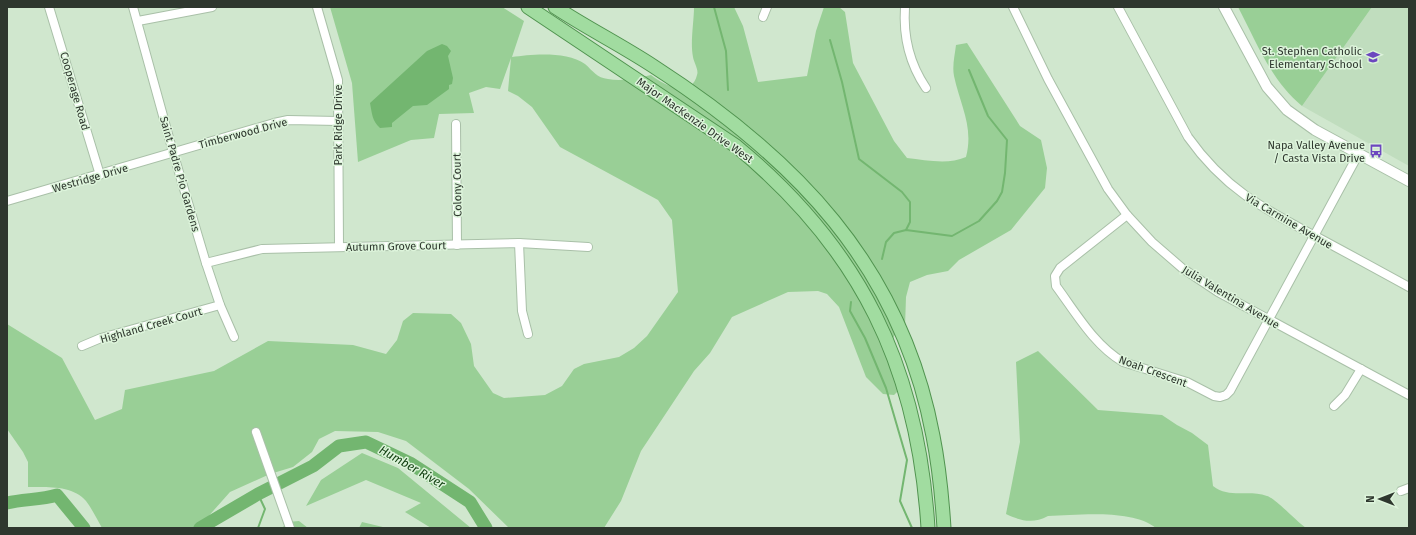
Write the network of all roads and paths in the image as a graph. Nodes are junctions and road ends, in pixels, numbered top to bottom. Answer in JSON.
{"nodes":[{"id":1,"x":49,"y":7,"type":"edge"},
{"id":2,"x":133,"y":7,"type":"edge"},
{"id":3,"x":212,"y":7,"type":"edge"},
{"id":4,"x":316,"y":7,"type":"edge"},
{"id":5,"x":528,"y":7,"type":"edge"},
{"id":6,"x":555,"y":7,"type":"edge"},
{"id":7,"x":767,"y":7,"type":"edge"},
{"id":8,"x":905,"y":7,"type":"edge"},
{"id":9,"x":1013,"y":7,"type":"edge"},
{"id":10,"x":1118,"y":7,"type":"edge"},
{"id":11,"x":1224,"y":7,"type":"edge"},
{"id":12,"x":763,"y":17,"type":"dead end"},
{"id":13,"x":138,"y":21,"type":"junction"},
{"id":14,"x":926,"y":88,"type":"dead end"},
{"id":15,"x":338,"y":121,"type":"junction"},
{"id":16,"x":456,"y":124,"type":"dead end"},
{"id":17,"x":173,"y":152,"type":"junction"},
{"id":18,"x":1359,"y":153,"type":"junction"},
{"id":19,"x":100,"y":175,"type":"junction"},
{"id":20,"x":1409,"y":181,"type":"edge"},
{"id":21,"x":7,"y":202,"type":"edge"},
{"id":22,"x":1127,"y":215,"type":"junction"},
{"id":23,"x":1314,"y":236,"type":"junction"},
{"id":24,"x":519,"y":242,"type":"junction"},
{"id":25,"x":458,"y":245,"type":"junction"},
{"id":26,"x":339,"y":247,"type":"junction"},
{"id":27,"x":588,"y":247,"type":"dead end"},
{"id":28,"x":206,"y":263,"type":"junction"},
{"id":29,"x":1409,"y":287,"type":"edge"},
{"id":30,"x":220,"y":306,"type":"junction"},
{"id":31,"x":1269,"y":320,"type":"junction"},
{"id":32,"x":528,"y":334,"type":"dead end"},
{"id":33,"x":234,"y":337,"type":"dead end"},
{"id":34,"x":82,"y":346,"type":"dead end"},
{"id":35,"x":1361,"y":369,"type":"junction"},
{"id":36,"x":1409,"y":395,"type":"edge"},
{"id":37,"x":1334,"y":406,"type":"dead end"},
{"id":38,"x":256,"y":432,"type":"dead end"},
{"id":39,"x":1409,"y":488,"type":"edge"},
{"id":40,"x":1401,"y":490,"type":"dead end"},
{"id":41,"x":290,"y":528,"type":"edge"},
{"id":42,"x":928,"y":528,"type":"edge"},
{"id":43,"x":944,"y":528,"type":"edge"}],
"edges":[{"from":1,"to":19,"type":"street","name":"Cooperage Road"},
{"from":2,"to":13,"type":"street","name":"Saint Padre Pio Gardens"},
{"from":3,"to":13,"type":"street"},
{"from":4,"to":15,"type":"street","name":"Park Ridge Drive"},
{"from":5,"to":42,"type":"main road","name":"Major MacKenzie Drive West"},
{"from":6,"to":43,"type":"main road","name":"Major MacKenzie Drive West"},
{"from":7,"to":12,"type":"street"},
{"from":8,"to":14,"type":"street"},
{"from":9,"to":22,"type":"street","name":"Julia Valentina Avenue"},
{"from":10,"to":23,"type":"street","name":"Via Carmine Avenue"},
{"from":11,"to":18,"type":"street"},
{"from":13,"to":17,"type":"street","name":"Saint Padre Pio Gardens"},
{"from":15,"to":17,"type":"street","name":"Timberwood Drive"},
{"from":15,"to":26,"type":"street","name":"Park Ridge Drive"},
{"from":16,"to":25,"type":"street","name":"Colony Court"},
{"from":17,"to":19,"type":"street","name":"Westridge Drive"},
{"from":17,"to":28,"type":"street","name":"Saint Padre Pio Gardens"},
{"from":18,"to":20,"type":"street"},
{"from":18,"to":23,"type":"street"},
{"from":19,"to":21,"type":"street","name":"Westridge Drive"},
{"from":22,"to":31,"type":"street","name":"Julia Valentina Avenue"},
{"from":22,"to":31,"type":"street","name":"Noah Crescent"},
{"from":23,"to":29,"type":"street","name":"Via Carmine Avenue"},
{"from":23,"to":31,"type":"street"},
{"from":24,"to":25,"type":"street","name":"Autumn Grove Court"},
{"from":24,"to":27,"type":"street","name":"Autumn Grove Court"},
{"from":24,"to":32,"type":"street"},
{"from":25,"to":26,"type":"street","name":"Autumn Grove Court"},
{"from":26,"to":28,"type":"street","name":"Autumn Grove Court"},
{"from":28,"to":30,"type":"street","name":"Saint Padre Pio Gardens"},
{"from":30,"to":33,"type":"street","name":"Saint Padre Pio Gardens"},
{"from":30,"to":34,"type":"street","name":"Highland Creek Court"},
{"from":31,"to":35,"type":"street","name":"Julia Valentina Avenue"},
{"from":35,"to":36,"type":"street","name":"Julia Valentina Avenue"},
{"from":35,"to":37,"type":"street"},
{"from":38,"to":41,"type":"street"},
{"from":39,"to":40,"type":"street"}]}
